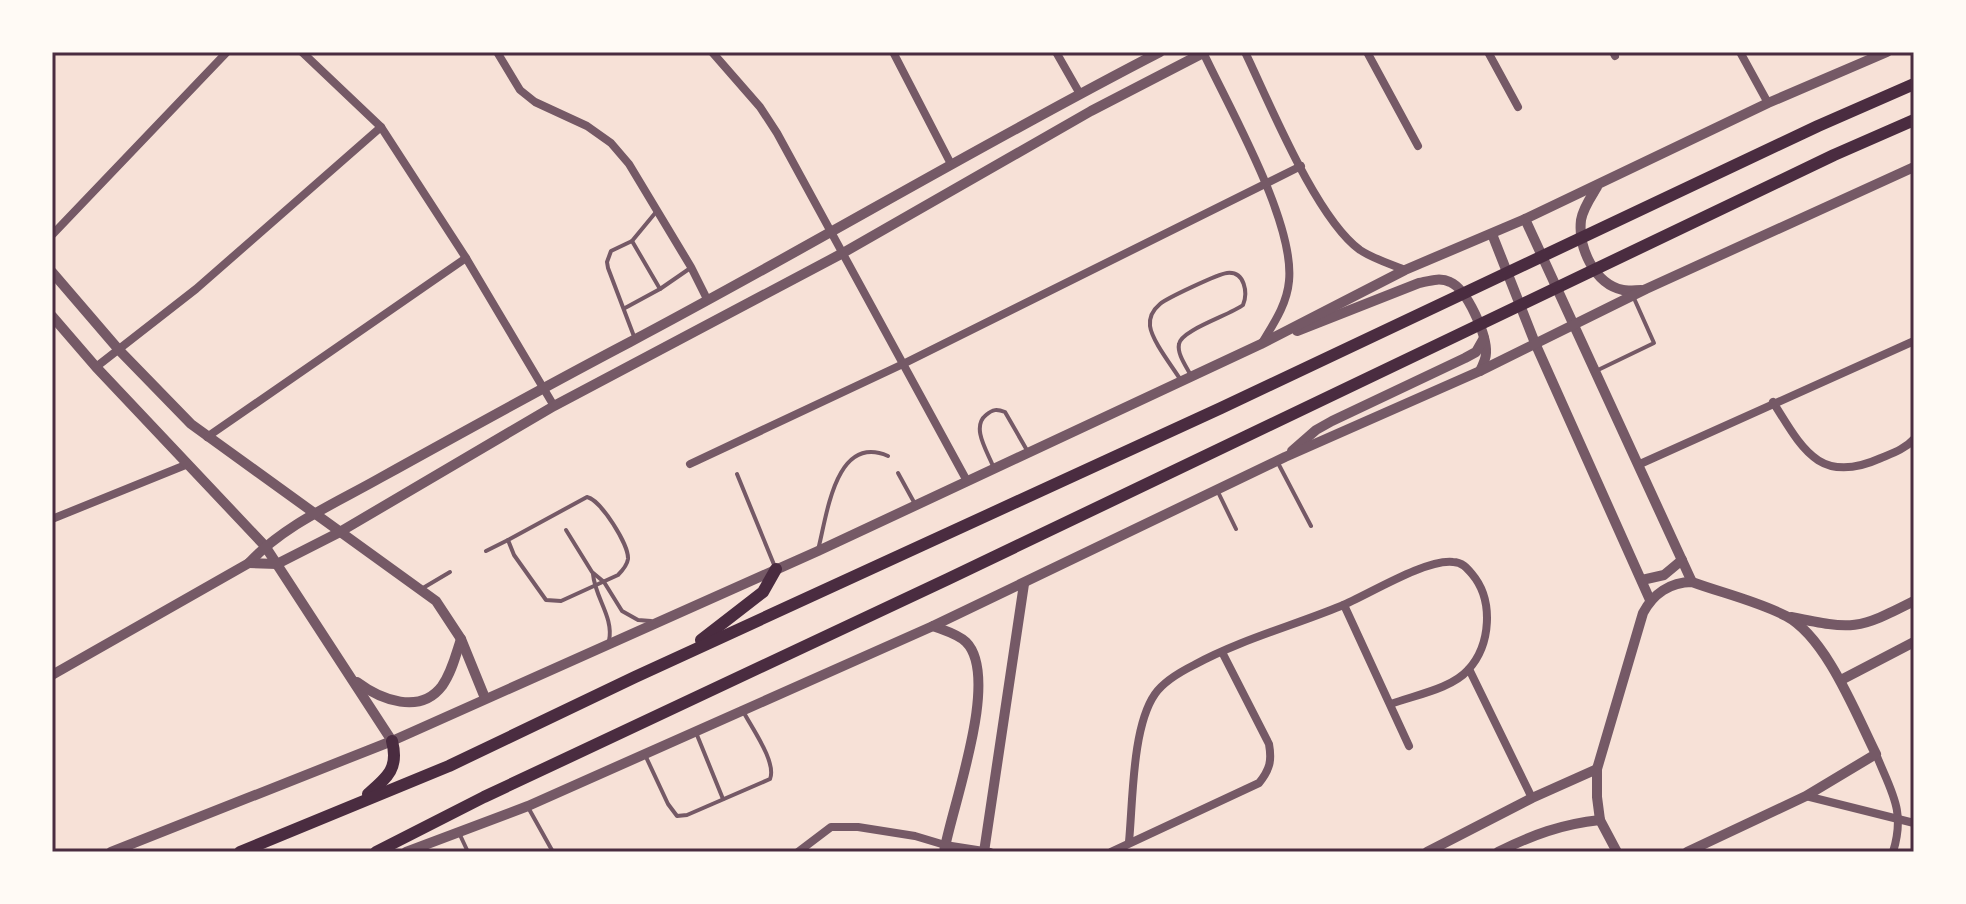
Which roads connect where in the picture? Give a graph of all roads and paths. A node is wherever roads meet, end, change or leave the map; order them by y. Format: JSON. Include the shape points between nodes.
{"nodes":[{"id":1,"x":227,"y":52,"type":"edge"},
{"id":2,"x":302,"y":52,"type":"edge"},
{"id":3,"x":497,"y":52,"type":"edge"},
{"id":4,"x":712,"y":52,"type":"edge"},
{"id":5,"x":893,"y":52,"type":"edge"},
{"id":6,"x":1056,"y":52,"type":"edge"},
{"id":7,"x":1160,"y":52,"type":"edge"},
{"id":8,"x":1204,"y":52,"type":"edge"},
{"id":9,"x":1245,"y":52,"type":"edge"},
{"id":10,"x":1367,"y":52,"type":"edge"},
{"id":11,"x":1488,"y":52,"type":"edge"},
{"id":12,"x":1740,"y":52,"type":"edge"},
{"id":13,"x":1887,"y":52,"type":"edge"},
{"id":14,"x":1914,"y":84,"type":"edge"},
{"id":15,"x":1080,"y":94,"type":"junction"},
{"id":16,"x":1768,"y":103,"type":"junction"},
{"id":17,"x":1518,"y":107,"type":"dead end"},
{"id":18,"x":1914,"y":120,"type":"edge"},
{"id":19,"x":381,"y":127,"type":"junction"},
{"id":20,"x":1418,"y":146,"type":"dead end"},
{"id":21,"x":951,"y":164,"type":"junction"},
{"id":22,"x":1301,"y":166,"type":"junction"},
{"id":23,"x":1914,"y":167,"type":"edge"},
{"id":24,"x":1265,"y":183,"type":"junction"},
{"id":25,"x":1599,"y":185,"type":"junction"},
{"id":26,"x":657,"y":211,"type":"junction"},
{"id":27,"x":1525,"y":219,"type":"junction"},
{"id":28,"x":831,"y":233,"type":"junction"},
{"id":29,"x":1492,"y":234,"type":"junction"},
{"id":30,"x":52,"y":235,"type":"edge"},
{"id":31,"x":632,"y":241,"type":"junction"},
{"id":32,"x":841,"y":254,"type":"junction"},
{"id":33,"x":466,"y":258,"type":"junction"},
{"id":34,"x":691,"y":267,"type":"junction"},
{"id":35,"x":1405,"y":270,"type":"junction"},
{"id":36,"x":52,"y":272,"type":"edge"},
{"id":37,"x":660,"y":289,"type":"junction"},
{"id":38,"x":1646,"y":289,"type":"junction"},
{"id":39,"x":1633,"y":296,"type":"junction"},
{"id":40,"x":707,"y":299,"type":"junction"},
{"id":41,"x":624,"y":308,"type":"junction"},
{"id":42,"x":52,"y":316,"type":"edge"},
{"id":43,"x":1574,"y":326,"type":"junction"},
{"id":44,"x":1484,"y":338,"type":"junction"},
{"id":45,"x":635,"y":339,"type":"junction"},
{"id":46,"x":1914,"y":341,"type":"edge"},
{"id":47,"x":1535,"y":343,"type":"junction"},
{"id":48,"x":1261,"y":344,"type":"junction"},
{"id":49,"x":119,"y":350,"type":"junction"},
{"id":50,"x":903,"y":364,"type":"junction"},
{"id":51,"x":96,"y":367,"type":"junction"},
{"id":52,"x":1480,"y":371,"type":"junction"},
{"id":53,"x":1596,"y":371,"type":"junction"},
{"id":54,"x":1186,"y":379,"type":"junction"},
{"id":55,"x":542,"y":388,"type":"junction"},
{"id":56,"x":1773,"y":402,"type":"junction"},
{"id":57,"x":554,"y":406,"type":"junction"},
{"id":58,"x":207,"y":437,"type":"junction"},
{"id":59,"x":1914,"y":439,"type":"edge"},
{"id":60,"x":1028,"y":452,"type":"junction"},
{"id":61,"x":888,"y":456,"type":"dead end"},
{"id":62,"x":1281,"y":459,"type":"junction"},
{"id":63,"x":188,"y":464,"type":"junction"},
{"id":64,"x":690,"y":464,"type":"dead end"},
{"id":65,"x":1640,"y":464,"type":"junction"},
{"id":66,"x":994,"y":468,"type":"junction"},
{"id":67,"x":898,"y":473,"type":"dead end"},
{"id":68,"x":737,"y":474,"type":"dead end"},
{"id":69,"x":967,"y":481,"type":"junction"},
{"id":70,"x":1217,"y":490,"type":"junction"},
{"id":71,"x":916,"y":506,"type":"junction"},
{"id":72,"x":315,"y":515,"type":"junction"},
{"id":73,"x":52,"y":519,"type":"edge"},
{"id":74,"x":1311,"y":526,"type":"dead end"},
{"id":75,"x":1236,"y":529,"type":"dead end"},
{"id":76,"x":566,"y":530,"type":"dead end"},
{"id":77,"x":338,"y":533,"type":"junction"},
{"id":78,"x":508,"y":540,"type":"junction"},
{"id":79,"x":265,"y":546,"type":"junction"},
{"id":80,"x":486,"y":551,"type":"dead end"},
{"id":81,"x":818,"y":551,"type":"junction"},
{"id":82,"x":1682,"y":560,"type":"junction"},
{"id":83,"x":249,"y":563,"type":"junction"},
{"id":84,"x":277,"y":564,"type":"junction"},
{"id":85,"x":776,"y":569,"type":"junction"},
{"id":86,"x":450,"y":572,"type":"dead end"},
{"id":87,"x":592,"y":572,"type":"junction"},
{"id":88,"x":1642,"y":580,"type":"junction"},
{"id":89,"x":604,"y":582,"type":"junction"},
{"id":90,"x":1692,"y":582,"type":"junction"},
{"id":91,"x":1024,"y":584,"type":"junction"},
{"id":92,"x":594,"y":586,"type":"junction"},
{"id":93,"x":421,"y":589,"type":"junction"},
{"id":94,"x":1650,"y":600,"type":"junction"},
{"id":95,"x":1914,"y":601,"type":"edge"},
{"id":96,"x":1344,"y":605,"type":"junction"},
{"id":97,"x":1787,"y":616,"type":"junction"},
{"id":98,"x":658,"y":621,"type":"junction"},
{"id":99,"x":933,"y":626,"type":"junction"},
{"id":100,"x":461,"y":639,"type":"junction"},
{"id":101,"x":1914,"y":642,"type":"edge"},
{"id":102,"x":606,"y":644,"type":"junction"},
{"id":103,"x":1222,"y":652,"type":"junction"},
{"id":104,"x":671,"y":660,"type":"junction"},
{"id":105,"x":1469,"y":669,"type":"junction"},
{"id":106,"x":52,"y":675,"type":"edge"},
{"id":107,"x":349,"y":676,"type":"junction"},
{"id":108,"x":1841,"y":680,"type":"junction"},
{"id":109,"x":485,"y":698,"type":"junction"},
{"id":110,"x":1391,"y":704,"type":"junction"},
{"id":111,"x":742,"y":711,"type":"junction"},
{"id":112,"x":695,"y":732,"type":"junction"},
{"id":113,"x":392,"y":741,"type":"junction"},
{"id":114,"x":1409,"y":746,"type":"dead end"},
{"id":115,"x":645,"y":754,"type":"junction"},
{"id":116,"x":1876,"y":754,"type":"junction"},
{"id":117,"x":1597,"y":769,"type":"junction"},
{"id":118,"x":1806,"y":796,"type":"junction"},
{"id":119,"x":1532,"y":798,"type":"junction"},
{"id":120,"x":723,"y":799,"type":"junction"},
{"id":121,"x":359,"y":802,"type":"junction"},
{"id":122,"x":528,"y":806,"type":"junction"},
{"id":123,"x":1900,"y":818,"type":"junction"},
{"id":124,"x":1600,"y":820,"type":"junction"},
{"id":125,"x":1914,"y":823,"type":"edge"},
{"id":126,"x":459,"y":832,"type":"junction"},
{"id":127,"x":1129,"y":842,"type":"junction"},
{"id":128,"x":944,"y":849,"type":"edge"},
{"id":129,"x":422,"y":850,"type":"edge"},
{"id":130,"x":111,"y":852,"type":"edge"},
{"id":131,"x":240,"y":852,"type":"edge"},
{"id":132,"x":376,"y":852,"type":"edge"},
{"id":133,"x":406,"y":852,"type":"edge"},
{"id":134,"x":468,"y":852,"type":"edge"},
{"id":135,"x":553,"y":852,"type":"edge"},
{"id":136,"x":798,"y":852,"type":"edge"},
{"id":137,"x":984,"y":852,"type":"edge"},
{"id":138,"x":990,"y":852,"type":"edge"},
{"id":139,"x":1111,"y":852,"type":"edge"},
{"id":140,"x":1427,"y":852,"type":"edge"},
{"id":141,"x":1498,"y":852,"type":"edge"},
{"id":142,"x":1617,"y":852,"type":"edge"},
{"id":143,"x":1687,"y":852,"type":"edge"},
{"id":144,"x":1893,"y":852,"type":"edge"}],
"edges":[{"from":1,"to":30,"type":"street"},
{"from":2,"to":19,"type":"street"},
{"from":3,"to":26,"type":"street","via":[[520,90],[535,102],[611,143]]},
{"from":4,"to":28,"type":"street","via":[[760,107]]},
{"from":5,"to":21,"type":"street"},
{"from":6,"to":15,"type":"street"},
{"from":7,"to":15,"type":"street"},
{"from":8,"to":24,"type":"street"},
{"from":8,"to":32,"type":"street"},
{"from":9,"to":22,"type":"street"},
{"from":10,"to":20,"type":"street"},
{"from":11,"to":17,"type":"street"},
{"from":12,"to":16,"type":"street"},
{"from":13,"to":16,"type":"street"},
{"from":14,"to":104,"type":"highway"},
{"from":15,"to":21,"type":"street"},
{"from":16,"to":25,"type":"street"},
{"from":18,"to":132,"type":"highway"},
{"from":19,"to":33,"type":"street"},
{"from":19,"to":49,"type":"street"},
{"from":21,"to":28,"type":"street"},
{"from":22,"to":24,"type":"street"},
{"from":22,"to":35,"type":"street","via":[[1341,232],[1359,249]]},
{"from":23,"to":38,"type":"street"},
{"from":24,"to":48,"type":"street","via":[[1290,263],[1285,302]]},
{"from":24,"to":50,"type":"street"},
{"from":25,"to":27,"type":"street"},
{"from":25,"to":38,"type":"street","via":[[1581,220],[1588,259],[1611,285]]},
{"from":26,"to":31,"type":"lane"},
{"from":26,"to":34,"type":"street"},
{"from":27,"to":29,"type":"street"},
{"from":27,"to":43,"type":"street"},
{"from":28,"to":32,"type":"street"},
{"from":28,"to":40,"type":"street"},
{"from":29,"to":35,"type":"street"},
{"from":29,"to":47,"type":"street"},
{"from":31,"to":37,"type":"lane"},
{"from":31,"to":41,"type":"lane","via":[[611,251],[607,262]]},
{"from":32,"to":50,"type":"street"},
{"from":32,"to":57,"type":"street"},
{"from":33,"to":55,"type":"street"},
{"from":33,"to":58,"type":"street"},
{"from":34,"to":37,"type":"lane"},
{"from":34,"to":40,"type":"street"},
{"from":35,"to":48,"type":"street"},
{"from":36,"to":49,"type":"street"},
{"from":37,"to":41,"type":"lane"},
{"from":38,"to":39,"type":"street"},
{"from":39,"to":43,"type":"street"},
{"from":39,"to":53,"type":"lane","via":[[1654,343]]},
{"from":40,"to":45,"type":"street"},
{"from":41,"to":45,"type":"lane"},
{"from":42,"to":51,"type":"street"},
{"from":43,"to":47,"type":"street"},
{"from":43,"to":53,"type":"street"},
{"from":44,"to":48,"type":"street","via":[[1461,289],[1435,279]]},
{"from":44,"to":52,"type":"street"},
{"from":44,"to":62,"type":"street","via":[[1476,352],[1332,421]]},
{"from":45,"to":55,"type":"street"},
{"from":46,"to":56,"type":"street"},
{"from":47,"to":52,"type":"street"},
{"from":47,"to":88,"type":"street"},
{"from":48,"to":54,"type":"street"},
{"from":49,"to":51,"type":"street"},
{"from":49,"to":58,"type":"street"},
{"from":50,"to":64,"type":"street"},
{"from":50,"to":69,"type":"street"},
{"from":51,"to":63,"type":"street"},
{"from":52,"to":62,"type":"street"},
{"from":53,"to":65,"type":"street"},
{"from":54,"to":54,"type":"lane","via":[[1179,343],[1185,334],[1243,305],[1245,288],[1233,273],[1163,301],[1151,316],[1155,337]]},
{"from":54,"to":60,"type":"street"},
{"from":55,"to":57,"type":"street"},
{"from":55,"to":72,"type":"street"},
{"from":56,"to":59,"type":"street","via":[[1802,449],[1831,466],[1870,463]]},
{"from":56,"to":65,"type":"street"},
{"from":57,"to":77,"type":"street"},
{"from":58,"to":72,"type":"street"},
{"from":60,"to":66,"type":"street"},
{"from":60,"to":66,"type":"lane","via":[[1005,412],[989,411],[979,429]]},
{"from":61,"to":81,"type":"lane","via":[[877,451],[858,455],[841,472]]},
{"from":62,"to":70,"type":"street"},
{"from":62,"to":74,"type":"lane"},
{"from":63,"to":73,"type":"street"},
{"from":63,"to":79,"type":"street"},
{"from":65,"to":82,"type":"street"},
{"from":66,"to":69,"type":"street"},
{"from":67,"to":71,"type":"lane"},
{"from":68,"to":85,"type":"lane"},
{"from":69,"to":71,"type":"street"},
{"from":70,"to":75,"type":"lane"},
{"from":70,"to":91,"type":"street"},
{"from":71,"to":81,"type":"street"},
{"from":72,"to":77,"type":"street"},
{"from":72,"to":79,"type":"street"},
{"from":76,"to":87,"type":"lane"},
{"from":77,"to":84,"type":"street"},
{"from":77,"to":93,"type":"street"},
{"from":78,"to":80,"type":"lane"},
{"from":78,"to":89,"type":"lane","via":[[580,499],[594,498],[626,547],[628,560],[618,575]]},
{"from":78,"to":92,"type":"lane","via":[[546,600],[561,601]]},
{"from":79,"to":83,"type":"street"},
{"from":79,"to":84,"type":"street"},
{"from":81,"to":85,"type":"street"},
{"from":82,"to":88,"type":"street","via":[[1664,575]]},
{"from":82,"to":90,"type":"street"},
{"from":83,"to":84,"type":"street"},
{"from":83,"to":106,"type":"street"},
{"from":84,"to":107,"type":"street"},
{"from":85,"to":98,"type":"street"},
{"from":85,"to":104,"type":"highway","via":[[763,592]]},
{"from":86,"to":93,"type":"lane"},
{"from":87,"to":89,"type":"lane"},
{"from":87,"to":92,"type":"lane"},
{"from":88,"to":94,"type":"street"},
{"from":89,"to":92,"type":"lane"},
{"from":89,"to":98,"type":"lane","via":[[629,617]]},
{"from":90,"to":94,"type":"street","via":[[1671,586]]},
{"from":90,"to":97,"type":"street"},
{"from":91,"to":99,"type":"street"},
{"from":91,"to":137,"type":"street"},
{"from":92,"to":102,"type":"lane","via":[[609,618],[611,640]]},
{"from":93,"to":100,"type":"street","via":[[436,601]]},
{"from":94,"to":117,"type":"street"},
{"from":95,"to":97,"type":"street","via":[[1859,626]]},
{"from":96,"to":103,"type":"street"},
{"from":96,"to":105,"type":"street","via":[[1437,563],[1466,566],[1487,602],[1486,630]]},
{"from":96,"to":110,"type":"street"},
{"from":97,"to":108,"type":"street"},
{"from":98,"to":102,"type":"street"},
{"from":99,"to":111,"type":"street"},
{"from":99,"to":128,"type":"street","via":[[967,642],[981,683]]},
{"from":100,"to":107,"type":"street","via":[[444,684],[421,701],[389,700]]},
{"from":100,"to":109,"type":"street"},
{"from":101,"to":108,"type":"street"},
{"from":102,"to":109,"type":"street"},
{"from":103,"to":127,"type":"street","via":[[1173,677],[1148,707],[1141,724]]},
{"from":103,"to":127,"type":"street","via":[[1269,744],[1269,770],[1259,783]]},
{"from":104,"to":121,"type":"highway","via":[[449,766]]},
{"from":105,"to":110,"type":"street","via":[[1454,681]]},
{"from":105,"to":119,"type":"street"},
{"from":107,"to":113,"type":"street"},
{"from":108,"to":116,"type":"street"},
{"from":109,"to":113,"type":"street"},
{"from":110,"to":114,"type":"street"},
{"from":111,"to":112,"type":"street"},
{"from":111,"to":120,"type":"lane","via":[[773,772],[770,779]]},
{"from":112,"to":115,"type":"street"},
{"from":112,"to":120,"type":"lane"},
{"from":113,"to":121,"type":"highway","via":[[391,771]]},
{"from":113,"to":130,"type":"street"},
{"from":115,"to":120,"type":"lane","via":[[677,816]]},
{"from":115,"to":122,"type":"street"},
{"from":116,"to":118,"type":"street"},
{"from":116,"to":123,"type":"street"},
{"from":117,"to":119,"type":"street"},
{"from":117,"to":124,"type":"street"},
{"from":118,"to":123,"type":"street"},
{"from":118,"to":143,"type":"street"},
{"from":119,"to":140,"type":"street"},
{"from":121,"to":131,"type":"highway"},
{"from":122,"to":126,"type":"street"},
{"from":122,"to":135,"type":"lane"},
{"from":123,"to":125,"type":"street"},
{"from":123,"to":144,"type":"street"},
{"from":124,"to":141,"type":"street","via":[[1565,824]]},
{"from":124,"to":142,"type":"street"},
{"from":126,"to":129,"type":"street"},
{"from":126,"to":134,"type":"lane"},
{"from":127,"to":139,"type":"street"},
{"from":128,"to":136,"type":"street","via":[[915,836],[831,827]]},
{"from":128,"to":137,"type":"street"},
{"from":129,"to":133,"type":"street"},
{"from":137,"to":138,"type":"street"}]}
